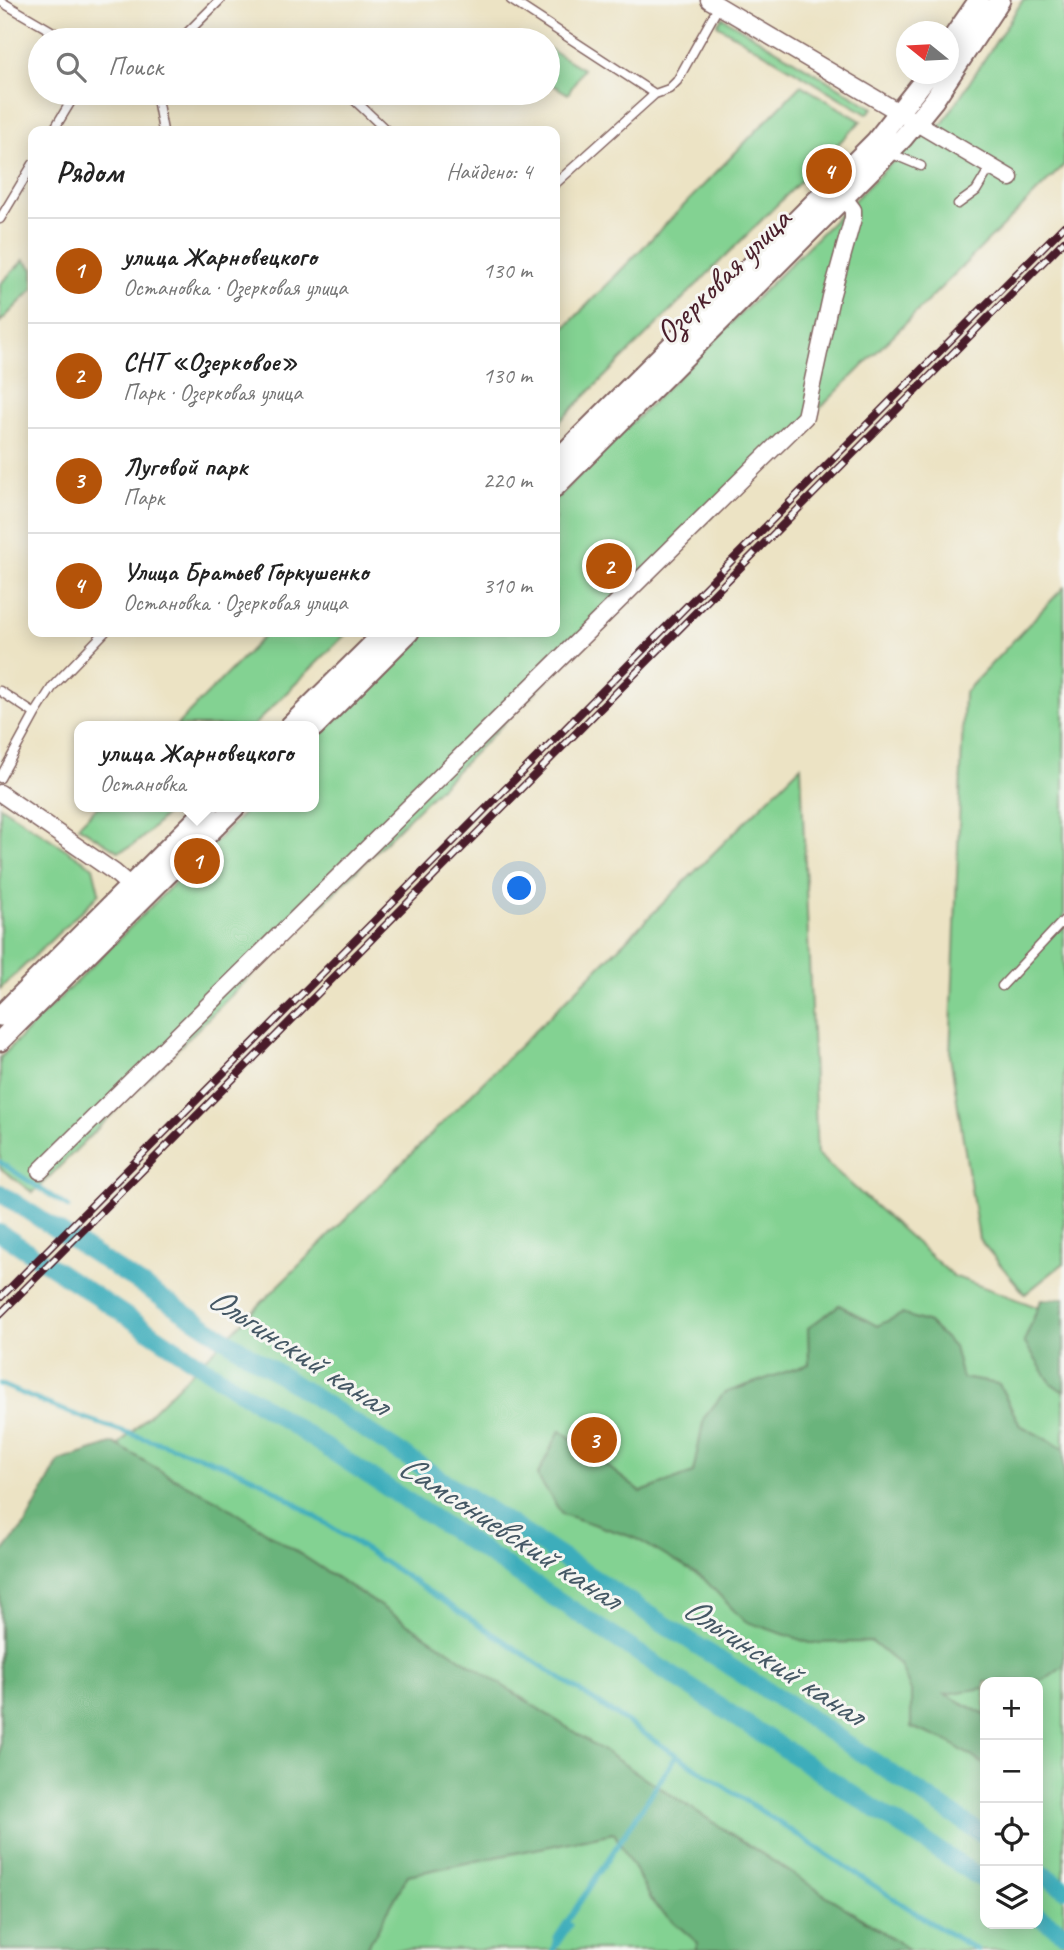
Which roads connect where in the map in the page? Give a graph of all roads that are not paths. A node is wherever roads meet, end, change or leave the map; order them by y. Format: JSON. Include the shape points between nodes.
{"nodes":[{"id":1,"x":220,"y":0,"type":"edge"},
{"id":2,"x":511,"y":0,"type":"edge"},
{"id":3,"x":979,"y":0,"type":"edge"},
{"id":4,"x":1000,"y":0,"type":"edge"},
{"id":5,"x":0,"y":1,"type":"edge"},
{"id":6,"x":717,"y":2,"type":"edge"},
{"id":7,"x":46,"y":28,"type":"edge"},
{"id":8,"x":192,"y":28,"type":"edge"},
{"id":9,"x":554,"y":28,"type":"edge"},
{"id":10,"x":959,"y":29,"type":"edge"},
{"id":11,"x":560,"y":32,"type":"edge"},
{"id":12,"x":924,"y":84,"type":"edge"},
{"id":13,"x":655,"y":94,"type":"junction"},
{"id":14,"x":69,"y":105,"type":"edge"},
{"id":15,"x":158,"y":105,"type":"edge"},
{"id":16,"x":360,"y":105,"type":"edge"},
{"id":17,"x":909,"y":117,"type":"junction"},
{"id":18,"x":56,"y":126,"type":"edge"},
{"id":19,"x":162,"y":126,"type":"edge"},
{"id":20,"x":382,"y":126,"type":"edge"},
{"id":21,"x":891,"y":151,"type":"junction"},
{"id":22,"x":922,"y":166,"type":"dead end"},
{"id":23,"x":991,"y":166,"type":"junction"},
{"id":24,"x":28,"y":172,"type":"edge"},
{"id":25,"x":1010,"y":178,"type":"dead end"},
{"id":26,"x":560,"y":180,"type":"edge"},
{"id":27,"x":844,"y":198,"type":"junction"},
{"id":28,"x":958,"y":204,"type":"dead end"},
{"id":29,"x":0,"y":219,"type":"edge"},
{"id":30,"x":560,"y":456,"type":"edge"},
{"id":31,"x":560,"y":482,"type":"edge"},
{"id":32,"x":100,"y":637,"type":"edge"},
{"id":33,"x":379,"y":637,"type":"edge"},
{"id":34,"x":404,"y":637,"type":"edge"},
{"id":35,"x":0,"y":691,"type":"edge"},
{"id":36,"x":35,"y":714,"type":"junction"},
{"id":37,"x":295,"y":721,"type":"edge"},
{"id":38,"x":319,"y":722,"type":"edge"},
{"id":39,"x":0,"y":778,"type":"edge"},
{"id":40,"x":0,"y":793,"type":"edge"},
{"id":41,"x":205,"y":812,"type":"edge"},
{"id":42,"x":229,"y":812,"type":"edge"},
{"id":43,"x":138,"y":892,"type":"junction"},
{"id":44,"x":1064,"y":920,"type":"edge"},
{"id":45,"x":1002,"y":986,"type":"dead end"},
{"id":46,"x":0,"y":1016,"type":"edge"},
{"id":47,"x":0,"y":1041,"type":"edge"},
{"id":48,"x":40,"y":1171,"type":"dead end"}],
"edges":[{"from":1,"to":8,"type":"lane"},
{"from":2,"to":9,"type":"lane"},
{"from":3,"to":10,"type":"street"},
{"from":4,"to":17,"type":"street","name":"Озерковая улица"},
{"from":5,"to":7,"type":"lane"},
{"from":6,"to":13,"type":"lane","via":[[677,81]]},
{"from":6,"to":17,"type":"street"},
{"from":11,"to":13,"type":"lane"},
{"from":12,"to":17,"type":"street","name":"Озерковая улица"},
{"from":13,"to":26,"type":"lane"},
{"from":14,"to":18,"type":"lane"},
{"from":15,"to":19,"type":"lane"},
{"from":16,"to":20,"type":"lane"},
{"from":17,"to":21,"type":"street","name":"Озерковая улица"},
{"from":17,"to":23,"type":"street"},
{"from":17,"to":30,"type":"street","name":"Озерковая улица","via":[[876,141]]},
{"from":21,"to":22,"type":"lane"},
{"from":21,"to":27,"type":"street","name":"Озерковая улица"},
{"from":23,"to":25,"type":"street"},
{"from":23,"to":28,"type":"lane","via":[[976,191]]},
{"from":24,"to":29,"type":"lane"},
{"from":27,"to":31,"type":"street","name":"Озерковая улица"},
{"from":27,"to":48,"type":"street","via":[[853,218],[805,417]]},
{"from":32,"to":36,"type":"lane","via":[[53,686]]},
{"from":33,"to":37,"type":"street"},
{"from":34,"to":38,"type":"street"},
{"from":35,"to":36,"type":"lane"},
{"from":36,"to":39,"type":"lane"},
{"from":40,"to":43,"type":"street"},
{"from":41,"to":43,"type":"street"},
{"from":42,"to":43,"type":"street"},
{"from":43,"to":46,"type":"street"},
{"from":43,"to":47,"type":"street"},
{"from":44,"to":45,"type":"lane"}]}
